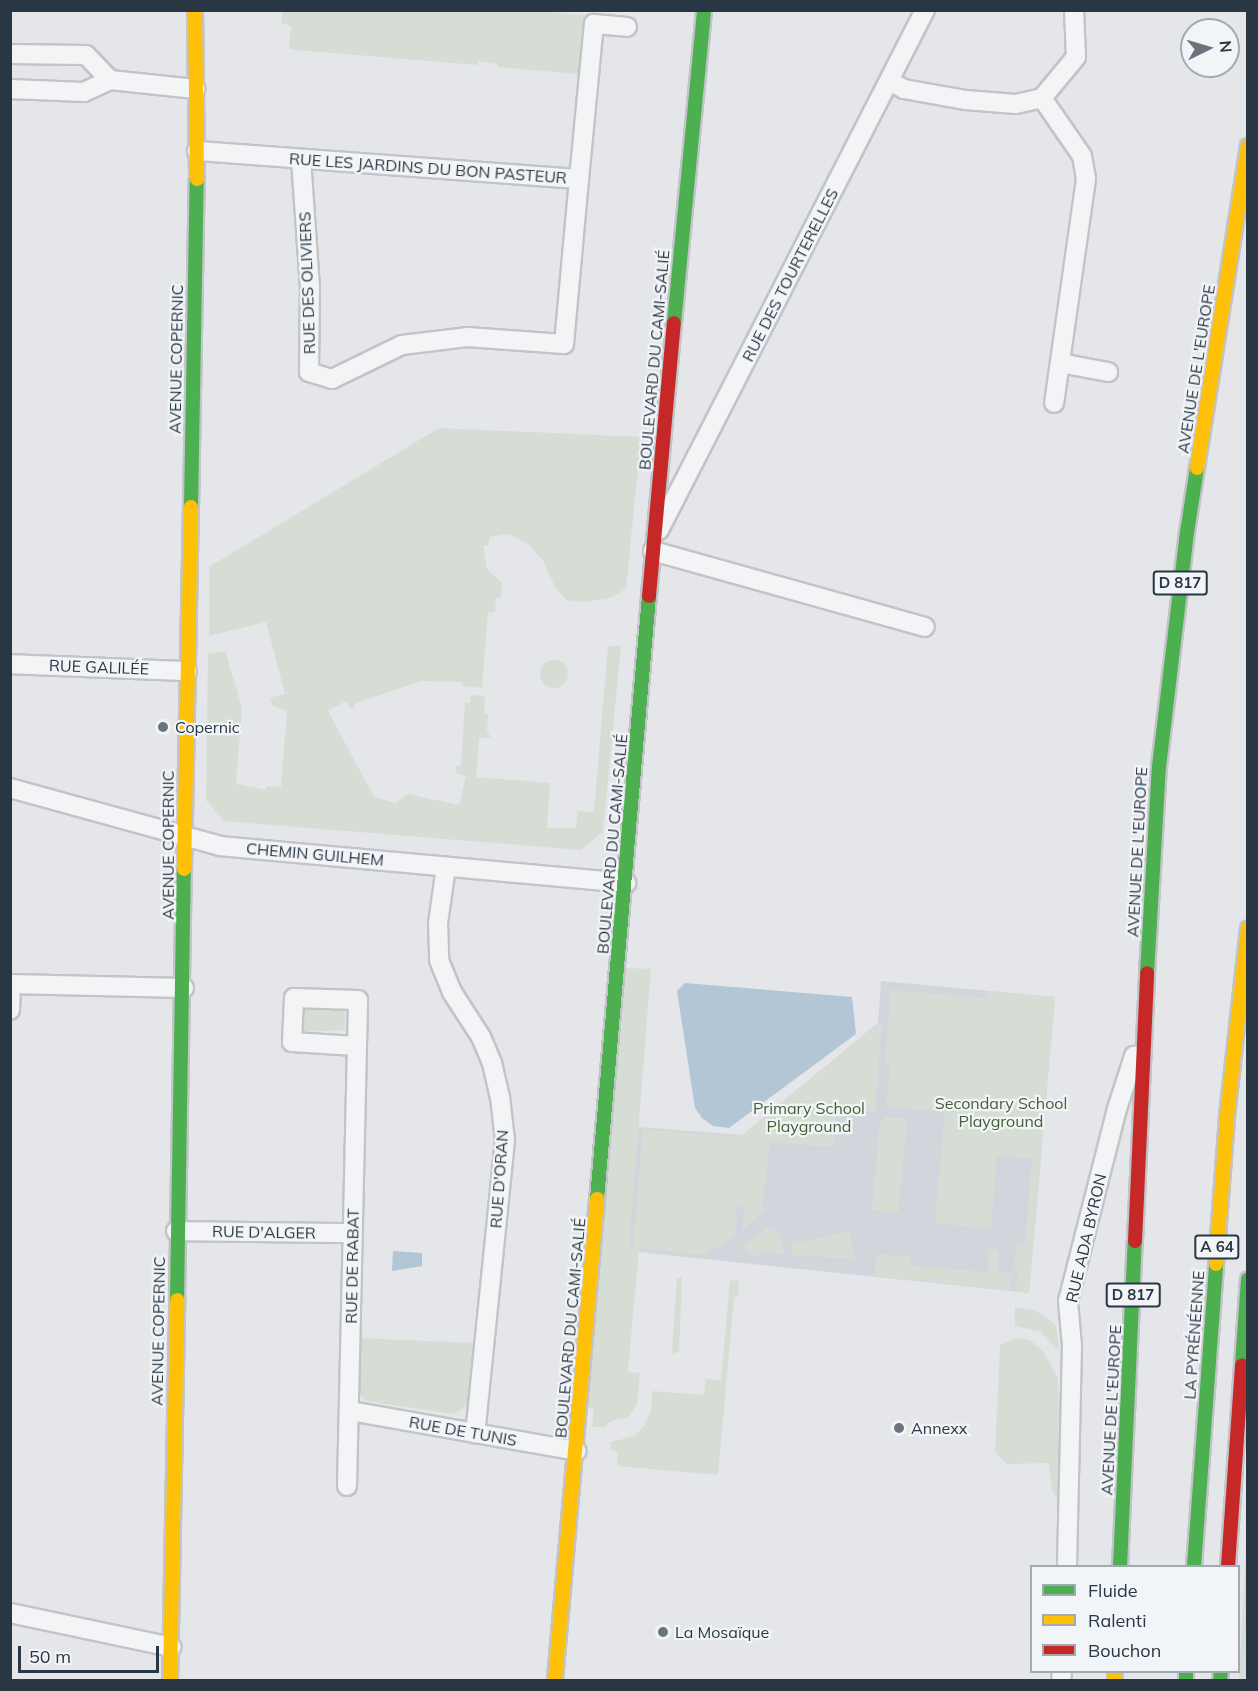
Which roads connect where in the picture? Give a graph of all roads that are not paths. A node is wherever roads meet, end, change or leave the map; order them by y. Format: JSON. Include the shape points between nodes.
{"nodes":[{"id":1,"x":195,"y":10,"type":"edge"},
{"id":2,"x":704,"y":10,"type":"edge"},
{"id":3,"x":925,"y":10,"type":"edge"},
{"id":4,"x":1074,"y":10,"type":"edge"},
{"id":5,"x":627,"y":27,"type":"dead end"},
{"id":6,"x":10,"y":54,"type":"edge"},
{"id":7,"x":110,"y":80,"type":"junction"},
{"id":8,"x":890,"y":81,"type":"junction"},
{"id":9,"x":196,"y":88,"type":"junction"},
{"id":10,"x":10,"y":89,"type":"edge"},
{"id":11,"x":1042,"y":98,"type":"junction"},
{"id":12,"x":1248,"y":146,"type":"edge"},
{"id":13,"x":197,"y":151,"type":"junction"},
{"id":14,"x":301,"y":159,"type":"junction"},
{"id":15,"x":579,"y":179,"type":"junction"},
{"id":16,"x":1060,"y":363,"type":"junction"},
{"id":17,"x":1108,"y":372,"type":"dead end"},
{"id":18,"x":1054,"y":403,"type":"dead end"},
{"id":19,"x":654,"y":545,"type":"junction"},
{"id":20,"x":925,"y":627,"type":"dead end"},
{"id":21,"x":10,"y":664,"type":"edge"},
{"id":22,"x":187,"y":671,"type":"junction"},
{"id":23,"x":10,"y":788,"type":"edge"},
{"id":24,"x":184,"y":836,"type":"junction"},
{"id":25,"x":446,"y":867,"type":"junction"},
{"id":26,"x":626,"y":883,"type":"junction"},
{"id":27,"x":1248,"y":928,"type":"edge"},
{"id":28,"x":11,"y":984,"type":"edge"},
{"id":29,"x":184,"y":988,"type":"junction"},
{"id":30,"x":10,"y":1010,"type":"edge"},
{"id":31,"x":1145,"y":1023,"type":"junction"},
{"id":32,"x":356,"y":1046,"type":"dead end"},
{"id":33,"x":176,"y":1231,"type":"junction"},
{"id":34,"x":352,"y":1233,"type":"junction"},
{"id":35,"x":1248,"y":1279,"type":"edge"},
{"id":36,"x":350,"y":1410,"type":"junction"},
{"id":37,"x":475,"y":1433,"type":"junction"},
{"id":38,"x":576,"y":1451,"type":"junction"},
{"id":39,"x":347,"y":1486,"type":"dead end"},
{"id":40,"x":1067,"y":1565,"type":"edge"},
{"id":41,"x":1120,"y":1565,"type":"edge"},
{"id":42,"x":1194,"y":1565,"type":"edge"},
{"id":43,"x":1228,"y":1565,"type":"edge"},
{"id":44,"x":10,"y":1613,"type":"edge"},
{"id":45,"x":171,"y":1647,"type":"junction"},
{"id":46,"x":170,"y":1680,"type":"edge"},
{"id":47,"x":555,"y":1680,"type":"edge"}],
"edges":[{"from":1,"to":9,"type":"main road","name":"AVENUE COPERNIC"},
{"from":2,"to":19,"type":"main road","name":"BOULEVARD DU CAMI-SALIÉ"},
{"from":3,"to":8,"type":"street","name":"RUE DES TOURTERELLES"},
{"from":4,"to":11,"type":"street","via":[[1076,57]]},
{"from":5,"to":15,"type":"street","name":"RUE LES JARDINS DU BON PASTEUR","via":[[594,24]]},
{"from":6,"to":7,"type":"street","via":[[86,55]]},
{"from":7,"to":9,"type":"street"},
{"from":7,"to":10,"type":"street","via":[[84,92]]},
{"from":8,"to":11,"type":"street","via":[[904,89],[966,100],[1016,104]]},
{"from":8,"to":19,"type":"street","name":"RUE DES TOURTERELLES"},
{"from":9,"to":13,"type":"main road","name":"AVENUE COPERNIC"},
{"from":11,"to":16,"type":"street","via":[[1082,156],[1086,179]]},
{"from":12,"to":31,"type":"main road","name":"AVENUE DE L'EUROPE","number":"D 817","via":[[1166,690]]},
{"from":13,"to":14,"type":"street","name":"RUE LES JARDINS DU BON PASTEUR"},
{"from":13,"to":22,"type":"main road","name":"AVENUE COPERNIC"},
{"from":14,"to":15,"type":"street","name":"RUE LES JARDINS DU BON PASTEUR"},
{"from":14,"to":15,"type":"street","name":"RUE DES OLIVIERS","via":[[310,287],[309,372],[332,380],[402,345],[467,337],[564,345]]},
{"from":16,"to":17,"type":"street"},
{"from":16,"to":18,"type":"street"},
{"from":19,"to":20,"type":"street"},
{"from":19,"to":26,"type":"main road","name":"BOULEVARD DU CAMI-SALIÉ"},
{"from":21,"to":22,"type":"street","name":"RUE GALILÉE"},
{"from":22,"to":24,"type":"main road","name":"AVENUE COPERNIC"},
{"from":23,"to":24,"type":"street","name":"CHEMIN GUILHEM"},
{"from":24,"to":25,"type":"street","name":"CHEMIN GUILHEM","via":[[220,846]]},
{"from":24,"to":29,"type":"main road","name":"AVENUE COPERNIC"},
{"from":25,"to":26,"type":"street","name":"CHEMIN GUILHEM"},
{"from":25,"to":37,"type":"street","name":"RUE D'ORAN","via":[[438,923],[439,960],[452,992],[481,1037],[492,1063],[505,1140]]},
{"from":26,"to":38,"type":"main road","name":"BOULEVARD DU CAMI-SALIÉ"},
{"from":27,"to":42,"type":"main road","name":"LA PYRÉNÉENNE","number":"A 64","via":[[1227,1116]]},
{"from":28,"to":29,"type":"street"},
{"from":28,"to":30,"type":"street"},
{"from":29,"to":33,"type":"main road","name":"AVENUE COPERNIC"},
{"from":31,"to":40,"type":"street","name":"RUE ADA BYRON","via":[[1117,1109],[1068,1302],[1072,1346]]},
{"from":31,"to":41,"type":"main road","name":"AVENUE DE L'EUROPE","number":"D 817"},
{"from":32,"to":34,"type":"street","name":"RUE DE RABAT"},
{"from":33,"to":34,"type":"street","name":"RUE D'ALGER"},
{"from":33,"to":45,"type":"main road","name":"AVENUE COPERNIC"},
{"from":34,"to":36,"type":"street","name":"RUE DE RABAT"},
{"from":35,"to":43,"type":"main road","number":"A 64"},
{"from":36,"to":37,"type":"street","name":"RUE DE TUNIS"},
{"from":36,"to":39,"type":"street","name":"RUE DE RABAT"},
{"from":37,"to":38,"type":"street","name":"RUE DE TUNIS"},
{"from":38,"to":47,"type":"main road","name":"BOULEVARD DU CAMI-SALIÉ"},
{"from":44,"to":45,"type":"street"},
{"from":45,"to":46,"type":"main road","name":"AVENUE COPERNIC"}]}
